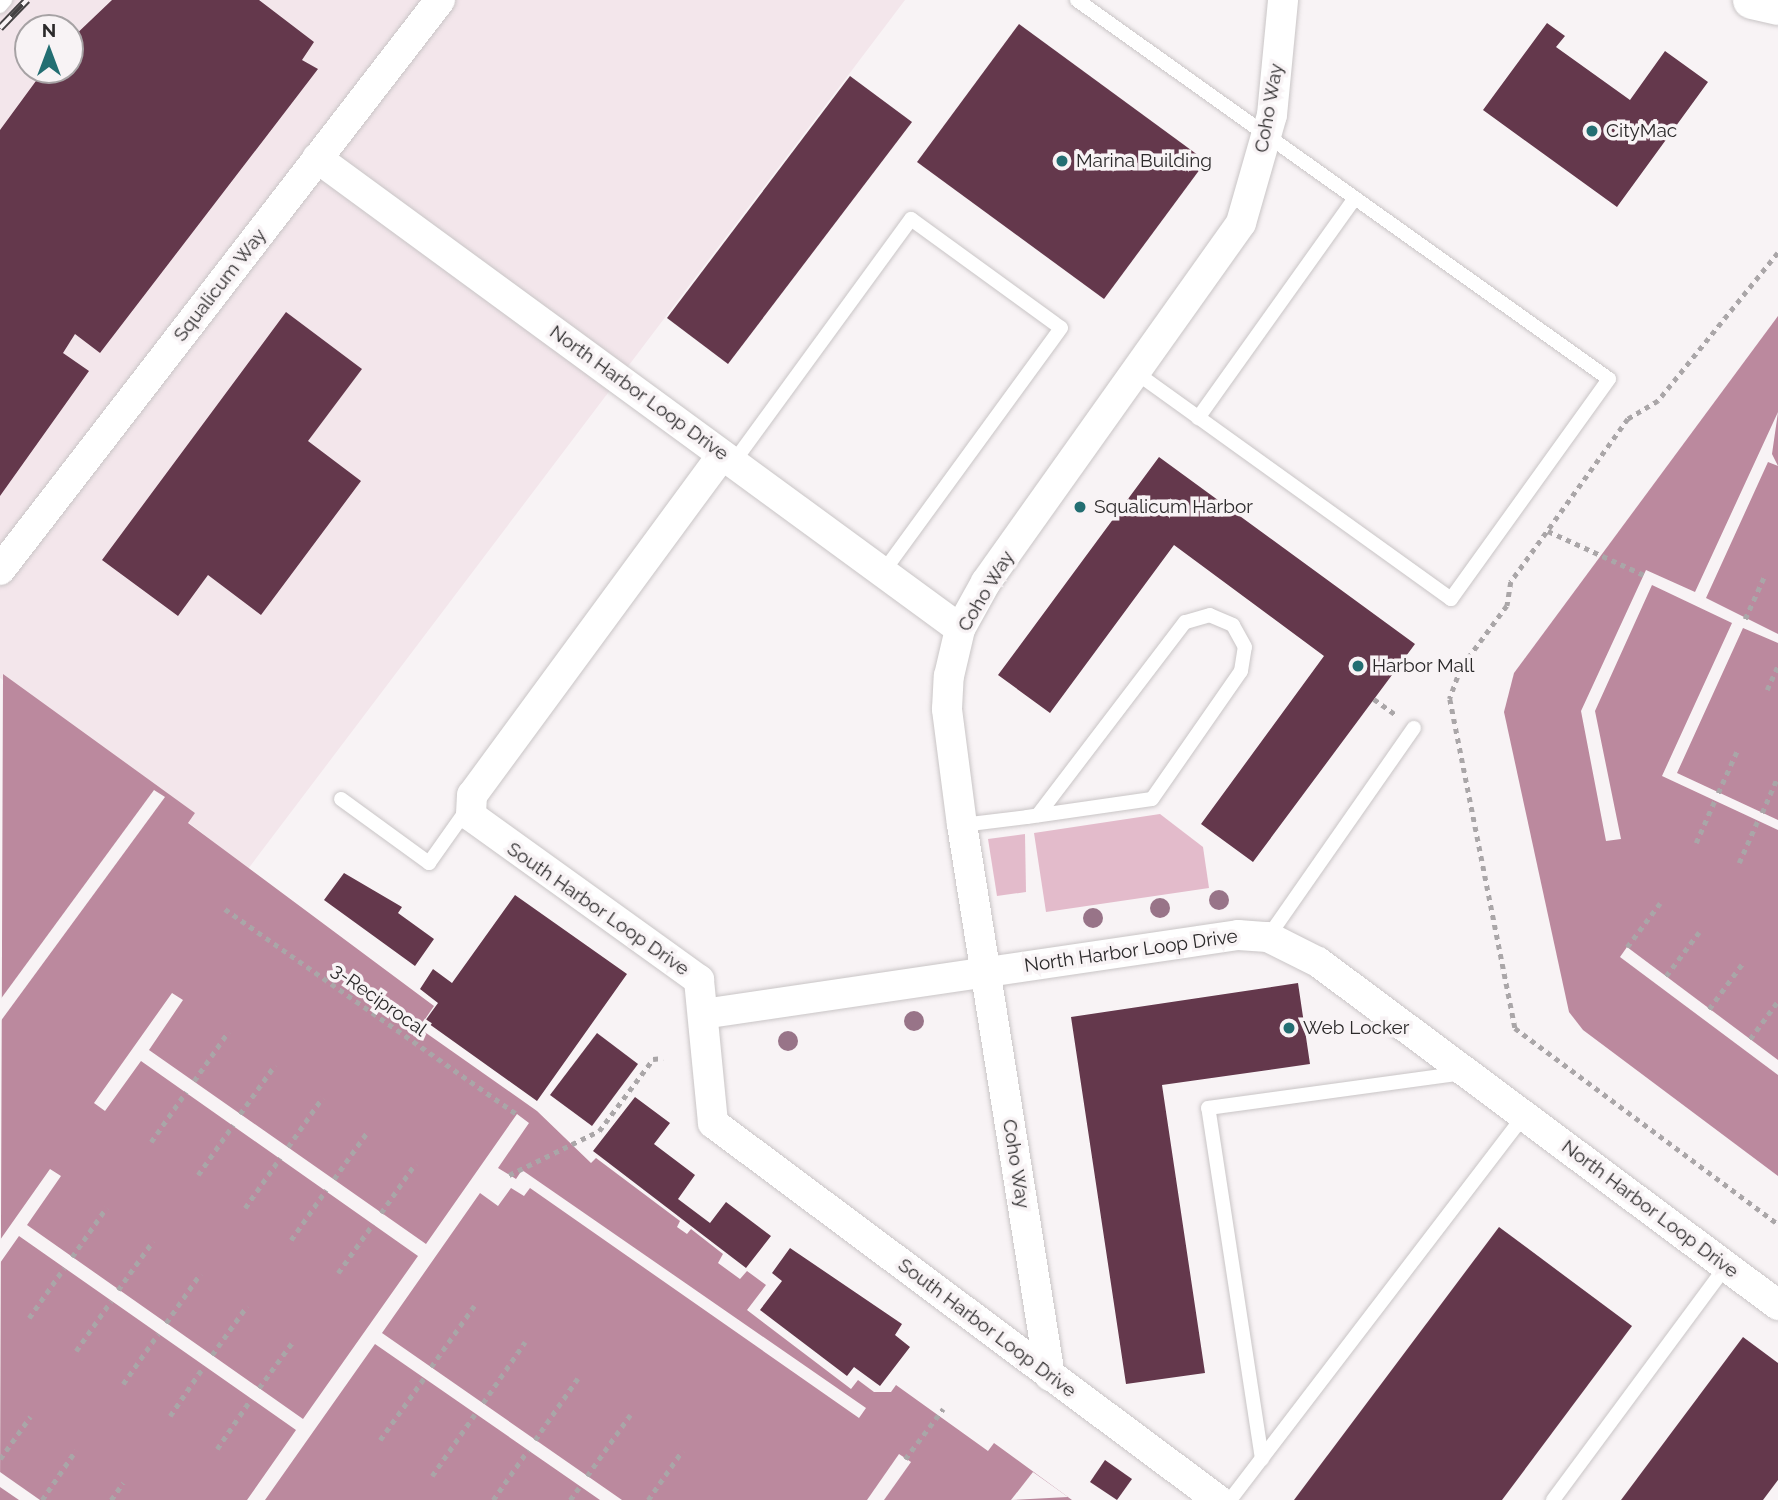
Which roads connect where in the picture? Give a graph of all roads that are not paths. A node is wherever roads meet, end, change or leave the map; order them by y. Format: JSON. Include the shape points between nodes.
{"nodes":[{"id":1,"x":5,"y":0,"type":"edge"},
{"id":2,"x":440,"y":0,"type":"edge"},
{"id":3,"x":1077,"y":0,"type":"edge"},
{"id":4,"x":1283,"y":0,"type":"edge"},
{"id":5,"x":1752,"y":0,"type":"edge"},
{"id":6,"x":1778,"y":5,"type":"edge"},
{"id":7,"x":0,"y":6,"type":"edge"},
{"id":8,"x":1267,"y":136,"type":"junction"},
{"id":9,"x":317,"y":158,"type":"junction"},
{"id":10,"x":1354,"y":198,"type":"junction"},
{"id":11,"x":1137,"y":373,"type":"junction"},
{"id":12,"x":1198,"y":418,"type":"junction"},
{"id":13,"x":728,"y":459,"type":"junction"},
{"id":14,"x":0,"y":570,"type":"edge"},
{"id":15,"x":883,"y":572,"type":"junction"},
{"id":16,"x":960,"y":629,"type":"junction"},
{"id":17,"x":1414,"y":728,"type":"dead end"},
{"id":18,"x":341,"y":799,"type":"dead end"},
{"id":19,"x":468,"y":808,"type":"junction"},
{"id":20,"x":1038,"y":815,"type":"junction"},
{"id":21,"x":962,"y":825,"type":"junction"},
{"id":22,"x":1268,"y":937,"type":"junction"},
{"id":23,"x":985,"y":972,"type":"junction"},
{"id":24,"x":702,"y":1014,"type":"junction"},
{"id":25,"x":1467,"y":1073,"type":"junction"},
{"id":26,"x":1524,"y":1116,"type":"junction"},
{"id":27,"x":1726,"y":1266,"type":"junction"},
{"id":28,"x":1778,"y":1305,"type":"edge"},
{"id":29,"x":1050,"y":1376,"type":"junction"},
{"id":30,"x":1262,"y":1459,"type":"junction"},
{"id":31,"x":1218,"y":1500,"type":"edge"},
{"id":32,"x":1230,"y":1500,"type":"edge"},
{"id":33,"x":1553,"y":1500,"type":"edge"}],
"edges":[{"from":1,"to":7,"type":"lane"},
{"from":2,"to":9,"type":"street","name":"Squalicum Way"},
{"from":3,"to":8,"type":"lane"},
{"from":4,"to":8,"type":"street","name":"Coho Way"},
{"from":5,"to":6,"type":"street"},
{"from":8,"to":10,"type":"lane"},
{"from":8,"to":11,"type":"street","name":"Coho Way","via":[[1227,249]]},
{"from":9,"to":13,"type":"street","name":"North Harbor Loop Drive"},
{"from":9,"to":14,"type":"street","name":"Squalicum Way"},
{"from":10,"to":12,"type":"lane"},
{"from":10,"to":12,"type":"lane","via":[[1609,379],[1602,390],[1451,599]]},
{"from":11,"to":12,"type":"lane"},
{"from":11,"to":16,"type":"street","name":"Coho Way"},
{"from":13,"to":15,"type":"street","name":"North Harbor Loop Drive"},
{"from":13,"to":15,"type":"lane","via":[[911,219],[1061,328]]},
{"from":13,"to":19,"type":"street","via":[[479,784]]},
{"from":15,"to":16,"type":"street","name":"North Harbor Loop Drive"},
{"from":16,"to":21,"type":"street","name":"Coho Way","via":[[947,709]]},
{"from":17,"to":22,"type":"lane"},
{"from":18,"to":19,"type":"lane","via":[[429,863]]},
{"from":19,"to":24,"type":"street","name":"South Harbor Loop Drive","via":[[479,826],[699,980]]},
{"from":20,"to":20,"type":"lane","via":[[1152,799],[1241,671],[1245,647],[1233,625],[1210,615],[1185,622]]},
{"from":20,"to":21,"type":"lane"},
{"from":21,"to":23,"type":"street","name":"Coho Way"},
{"from":22,"to":23,"type":"street","name":"North Harbor Loop Drive","via":[[1238,934]]},
{"from":22,"to":25,"type":"street","name":"North Harbor Loop Drive","via":[[1318,962]]},
{"from":23,"to":24,"type":"street","name":"North Harbor Loop Drive"},
{"from":23,"to":29,"type":"street","name":"Coho Way"},
{"from":24,"to":29,"type":"street","name":"South Harbor Loop Drive","via":[[713,1124]]},
{"from":25,"to":26,"type":"street","name":"North Harbor Loop Drive"},
{"from":25,"to":30,"type":"lane","via":[[1209,1108]]},
{"from":26,"to":27,"type":"street","name":"North Harbor Loop Drive"},
{"from":26,"to":30,"type":"lane"},
{"from":27,"to":28,"type":"street","name":"North Harbor Loop Drive"},
{"from":27,"to":33,"type":"lane"},
{"from":29,"to":31,"type":"street","name":"South Harbor Loop Drive"},
{"from":30,"to":32,"type":"lane"}]}
